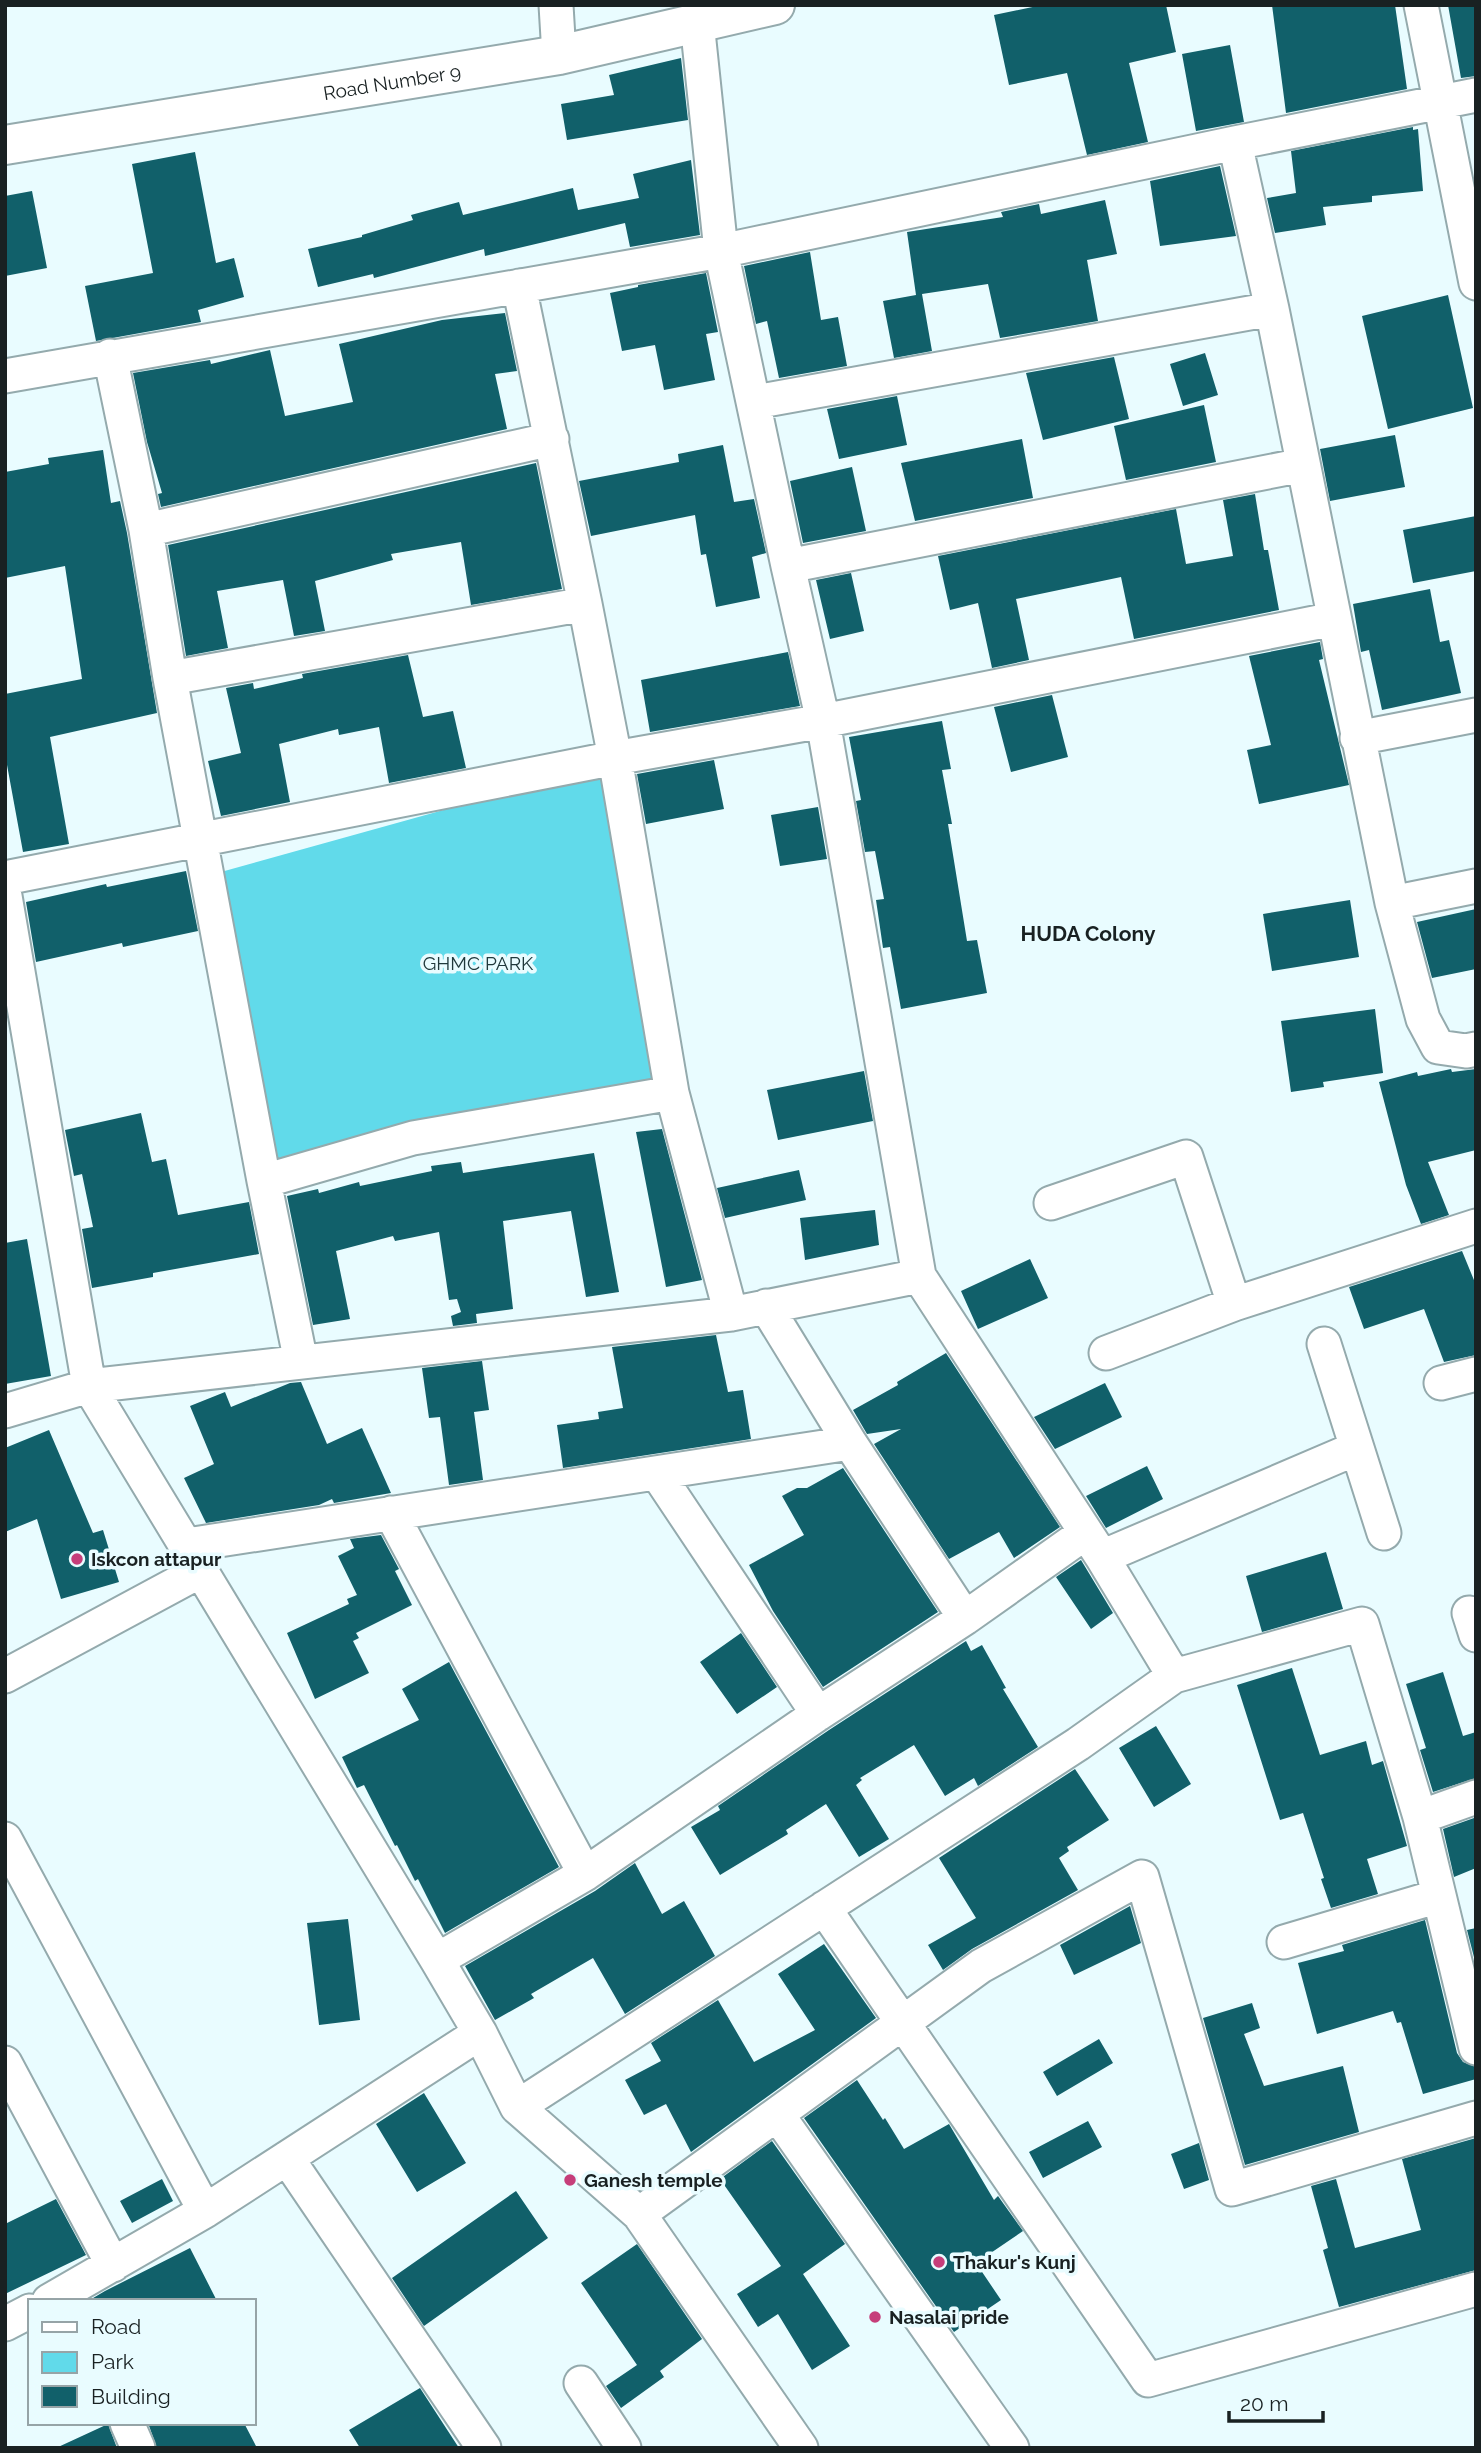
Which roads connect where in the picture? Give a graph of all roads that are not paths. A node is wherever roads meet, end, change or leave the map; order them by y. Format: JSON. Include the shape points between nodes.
{"nodes":[{"id":1,"x":556,"y":5,"type":"edge"},
{"id":2,"x":775,"y":5,"type":"edge"},
{"id":3,"x":1421,"y":5,"type":"edge"},
{"id":4,"x":697,"y":22,"type":"junction"},
{"id":5,"x":559,"y":55,"type":"junction"},
{"id":6,"x":1476,"y":94,"type":"edge"},
{"id":7,"x":1440,"y":101,"type":"junction"},
{"id":8,"x":1235,"y":142,"type":"junction"},
{"id":9,"x":5,"y":145,"type":"edge"},
{"id":10,"x":721,"y":251,"type":"junction"},
{"id":11,"x":1476,"y":284,"type":"edge"},
{"id":12,"x":519,"y":286,"type":"junction"},
{"id":13,"x":1272,"y":309,"type":"junction"},
{"id":14,"x":110,"y":356,"type":"junction"},
{"id":15,"x":5,"y":376,"type":"edge"},
{"id":16,"x":755,"y":402,"type":"junction"},
{"id":17,"x":552,"y":439,"type":"junction"},
{"id":18,"x":1303,"y":465,"type":"junction"},
{"id":19,"x":146,"y":530,"type":"junction"},
{"id":20,"x":788,"y":566,"type":"junction"},
{"id":21,"x":585,"y":604,"type":"junction"},
{"id":22,"x":1334,"y":619,"type":"junction"},
{"id":23,"x":170,"y":678,"type":"junction"},
{"id":24,"x":1476,"y":715,"type":"edge"},
{"id":25,"x":823,"y":721,"type":"junction"},
{"id":26,"x":1357,"y":738,"type":"junction"},
{"id":27,"x":615,"y":758,"type":"junction"},
{"id":28,"x":200,"y":839,"type":"junction"},
{"id":29,"x":5,"y":878,"type":"edge"},
{"id":30,"x":1476,"y":886,"type":"edge"},
{"id":31,"x":5,"y":896,"type":"edge"},
{"id":32,"x":1392,"y":903,"type":"junction"},
{"id":33,"x":1476,"y":1049,"type":"edge"},
{"id":34,"x":673,"y":1093,"type":"junction"},
{"id":35,"x":264,"y":1181,"type":"junction"},
{"id":36,"x":1051,"y":1203,"type":"dead end"},
{"id":37,"x":1476,"y":1226,"type":"edge"},
{"id":38,"x":919,"y":1276,"type":"junction"},
{"id":39,"x":1234,"y":1304,"type":"junction"},
{"id":40,"x":766,"y":1306,"type":"junction"},
{"id":41,"x":731,"y":1314,"type":"junction"},
{"id":42,"x":1324,"y":1344,"type":"dead end"},
{"id":43,"x":1106,"y":1353,"type":"dead end"},
{"id":44,"x":301,"y":1362,"type":"junction"},
{"id":45,"x":1476,"y":1374,"type":"edge"},
{"id":46,"x":1441,"y":1383,"type":"dead end"},
{"id":47,"x":89,"y":1386,"type":"junction"},
{"id":48,"x":5,"y":1411,"type":"edge"},
{"id":49,"x":849,"y":1443,"type":"junction"},
{"id":50,"x":1357,"y":1448,"type":"junction"},
{"id":51,"x":657,"y":1473,"type":"junction"},
{"id":52,"x":391,"y":1513,"type":"junction"},
{"id":53,"x":1384,"y":1533,"type":"dead end"},
{"id":54,"x":1093,"y":1545,"type":"junction"},
{"id":55,"x":194,"y":1558,"type":"junction"},
{"id":56,"x":965,"y":1618,"type":"junction"},
{"id":57,"x":5,"y":1676,"type":"edge"},
{"id":58,"x":1174,"y":1676,"type":"junction"},
{"id":59,"x":818,"y":1714,"type":"junction"},
{"id":60,"x":1476,"y":1797,"type":"edge"},
{"id":61,"x":1420,"y":1817,"type":"junction"},
{"id":62,"x":5,"y":1839,"type":"edge"},
{"id":63,"x":584,"y":1874,"type":"junction"},
{"id":64,"x":1439,"y":1896,"type":"junction"},
{"id":65,"x":824,"y":1908,"type":"junction"},
{"id":66,"x":1284,"y":1941,"type":"dead end"},
{"id":67,"x":437,"y":1959,"type":"junction"},
{"id":68,"x":1470,"y":1994,"type":"edge"},
{"id":69,"x":903,"y":2021,"type":"junction"},
{"id":70,"x":480,"y":2033,"type":"junction"},
{"id":71,"x":1476,"y":2048,"type":"edge"},
{"id":72,"x":5,"y":2063,"type":"edge"},
{"id":73,"x":517,"y":2108,"type":"junction"},
{"id":74,"x":777,"y":2114,"type":"junction"},
{"id":75,"x":1476,"y":2118,"type":"edge"},
{"id":76,"x":287,"y":2158,"type":"junction"},
{"id":77,"x":205,"y":2211,"type":"junction"},
{"id":78,"x":639,"y":2214,"type":"junction"},
{"id":79,"x":113,"y":2265,"type":"junction"},
{"id":80,"x":1476,"y":2289,"type":"edge"},
{"id":81,"x":65,"y":2297,"type":"edge"},
{"id":82,"x":28,"y":2312,"type":"edge"},
{"id":83,"x":5,"y":2324,"type":"edge"},
{"id":84,"x":581,"y":2383,"type":"dead end"},
{"id":85,"x":128,"y":2425,"type":"edge"},
{"id":86,"x":138,"y":2448,"type":"edge"},
{"id":87,"x":484,"y":2448,"type":"edge"},
{"id":88,"x":624,"y":2448,"type":"edge"},
{"id":89,"x":801,"y":2448,"type":"edge"},
{"id":90,"x":1012,"y":2448,"type":"edge"}],
"edges":[{"from":1,"to":5,"type":"street"},
{"from":2,"to":4,"type":"street","name":"Road Number 9"},
{"from":3,"to":7,"type":"street"},
{"from":4,"to":5,"type":"street","name":"Road Number 9"},
{"from":4,"to":10,"type":"street"},
{"from":5,"to":9,"type":"street","name":"Road Number 9"},
{"from":6,"to":7,"type":"street"},
{"from":7,"to":8,"type":"street"},
{"from":7,"to":11,"type":"street"},
{"from":8,"to":10,"type":"street"},
{"from":8,"to":13,"type":"street"},
{"from":10,"to":12,"type":"street"},
{"from":10,"to":16,"type":"street"},
{"from":12,"to":14,"type":"street"},
{"from":12,"to":17,"type":"street"},
{"from":13,"to":16,"type":"street"},
{"from":13,"to":18,"type":"street"},
{"from":14,"to":15,"type":"street"},
{"from":14,"to":19,"type":"street"},
{"from":16,"to":20,"type":"street"},
{"from":17,"to":19,"type":"street"},
{"from":17,"to":21,"type":"street"},
{"from":18,"to":20,"type":"street"},
{"from":18,"to":22,"type":"street"},
{"from":19,"to":23,"type":"street"},
{"from":20,"to":25,"type":"street"},
{"from":21,"to":23,"type":"street"},
{"from":21,"to":27,"type":"street"},
{"from":22,"to":25,"type":"street"},
{"from":22,"to":26,"type":"street"},
{"from":23,"to":28,"type":"street"},
{"from":24,"to":26,"type":"street"},
{"from":25,"to":27,"type":"street"},
{"from":25,"to":38,"type":"street"},
{"from":26,"to":32,"type":"street"},
{"from":27,"to":28,"type":"street"},
{"from":27,"to":34,"type":"street"},
{"from":28,"to":29,"type":"street"},
{"from":28,"to":35,"type":"street"},
{"from":30,"to":32,"type":"street"},
{"from":31,"to":47,"type":"street"},
{"from":32,"to":33,"type":"street","via":[[1423,1018],[1438,1048]]},
{"from":34,"to":35,"type":"street","via":[[413,1138]]},
{"from":34,"to":41,"type":"street"},
{"from":35,"to":44,"type":"street"},
{"from":36,"to":39,"type":"street","via":[[1186,1157]]},
{"from":37,"to":39,"type":"street"},
{"from":38,"to":40,"type":"street"},
{"from":38,"to":54,"type":"street"},
{"from":39,"to":43,"type":"street"},
{"from":40,"to":41,"type":"street"},
{"from":40,"to":49,"type":"street"},
{"from":41,"to":44,"type":"street"},
{"from":42,"to":50,"type":"street"},
{"from":44,"to":47,"type":"street"},
{"from":45,"to":46,"type":"street"},
{"from":47,"to":48,"type":"street"},
{"from":47,"to":55,"type":"street"},
{"from":49,"to":51,"type":"street"},
{"from":49,"to":56,"type":"street"},
{"from":50,"to":53,"type":"street"},
{"from":50,"to":54,"type":"street"},
{"from":51,"to":52,"type":"street"},
{"from":51,"to":59,"type":"street"},
{"from":52,"to":55,"type":"street"},
{"from":52,"to":63,"type":"street"},
{"from":54,"to":56,"type":"street"},
{"from":54,"to":58,"type":"street"},
{"from":55,"to":57,"type":"street"},
{"from":55,"to":67,"type":"street"},
{"from":56,"to":59,"type":"street"},
{"from":58,"to":61,"type":"street","via":[[1362,1624]]},
{"from":58,"to":65,"type":"street","via":[[1078,1744]]},
{"from":59,"to":63,"type":"street"},
{"from":60,"to":61,"type":"street"},
{"from":61,"to":64,"type":"street"},
{"from":62,"to":77,"type":"street"},
{"from":63,"to":67,"type":"street"},
{"from":64,"to":66,"type":"street"},
{"from":64,"to":68,"type":"street"},
{"from":65,"to":69,"type":"street"},
{"from":65,"to":73,"type":"street"},
{"from":67,"to":70,"type":"street"},
{"from":68,"to":71,"type":"street"},
{"from":69,"to":74,"type":"street"},
{"from":69,"to":75,"type":"street","via":[[981,1966],[1142,1877],[1232,2189]]},
{"from":69,"to":80,"type":"street","via":[[1148,2380]]},
{"from":70,"to":73,"type":"street"},
{"from":70,"to":76,"type":"street"},
{"from":72,"to":79,"type":"street"},
{"from":73,"to":78,"type":"street"},
{"from":74,"to":78,"type":"street"},
{"from":74,"to":90,"type":"street"},
{"from":76,"to":77,"type":"street"},
{"from":76,"to":87,"type":"street"},
{"from":77,"to":79,"type":"street"},
{"from":78,"to":89,"type":"street"},
{"from":79,"to":81,"type":"street"},
{"from":82,"to":83,"type":"street"},
{"from":84,"to":88,"type":"street"},
{"from":85,"to":86,"type":"street"}]}
